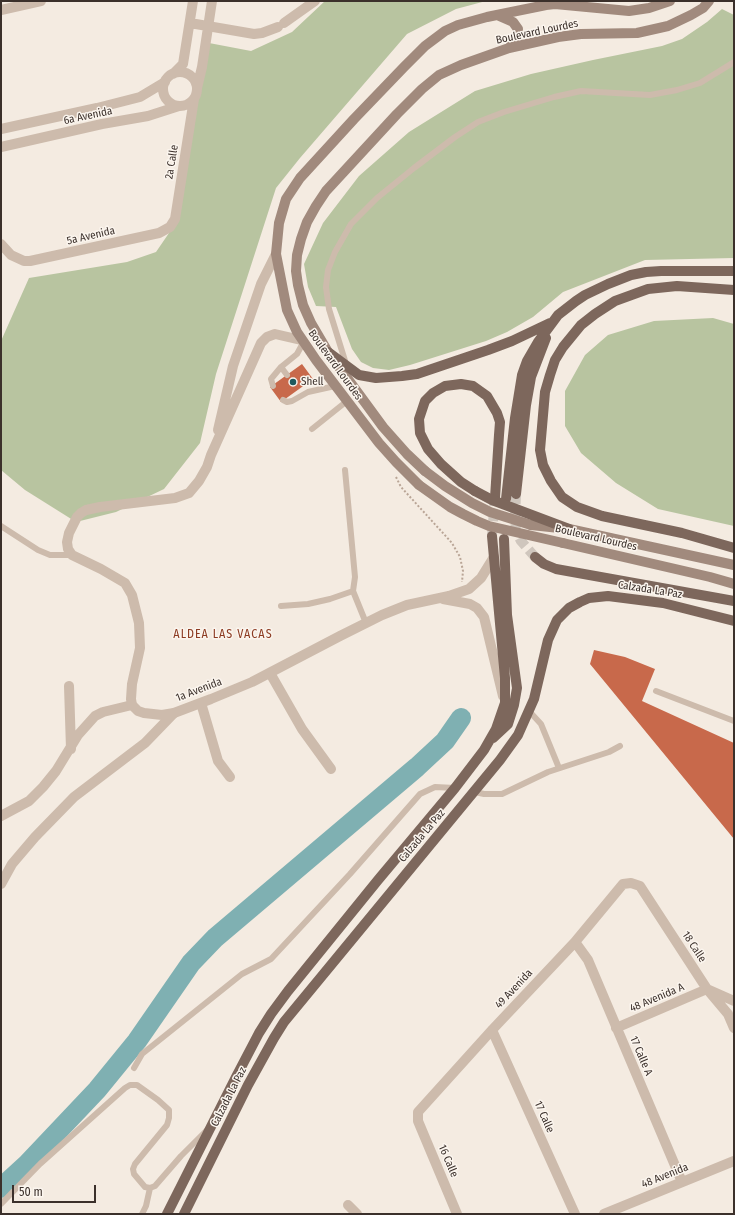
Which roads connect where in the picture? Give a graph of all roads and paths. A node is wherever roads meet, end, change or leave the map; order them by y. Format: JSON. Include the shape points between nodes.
{"nodes":[{"id":1,"x":41,"y":1,"type":"edge"},
{"id":2,"x":193,"y":1,"type":"edge"},
{"id":3,"x":212,"y":1,"type":"edge"},
{"id":4,"x":315,"y":1,"type":"edge"},
{"id":5,"x":670,"y":1,"type":"edge"},
{"id":6,"x":709,"y":1,"type":"edge"},
{"id":7,"x":1,"y":10,"type":"edge"},
{"id":8,"x":498,"y":15,"type":"junction"},
{"id":9,"x":190,"y":23,"type":"junction"},
{"id":10,"x":208,"y":25,"type":"junction"},
{"id":11,"x":510,"y":48,"type":"junction"},
{"id":12,"x":734,"y":62,"type":"edge"},
{"id":13,"x":173,"y":74,"type":"junction"},
{"id":14,"x":165,"y":82,"type":"junction"},
{"id":15,"x":197,"y":88,"type":"junction"},
{"id":16,"x":194,"y":99,"type":"junction"},
{"id":17,"x":178,"y":106,"type":"junction"},
{"id":18,"x":1,"y":129,"type":"edge"},
{"id":19,"x":1,"y":147,"type":"edge"},
{"id":20,"x":170,"y":227,"type":"joint"},
{"id":21,"x":1,"y":244,"type":"edge"},
{"id":22,"x":276,"y":254,"type":"junction"},
{"id":23,"x":734,"y":271,"type":"edge"},
{"id":24,"x":734,"y":290,"type":"edge"},
{"id":25,"x":551,"y":323,"type":"junction"},
{"id":26,"x":302,"y":341,"type":"junction"},
{"id":27,"x":328,"y":352,"type":"junction"},
{"id":28,"x":282,"y":367,"type":"junction"},
{"id":29,"x":347,"y":367,"type":"junction"},
{"id":30,"x":287,"y":375,"type":"dead end"},
{"id":31,"x":272,"y":386,"type":"dead end"},
{"id":32,"x":335,"y":386,"type":"junction"},
{"id":33,"x":283,"y":400,"type":"dead end"},
{"id":34,"x":346,"y":401,"type":"junction"},
{"id":35,"x":312,"y":430,"type":"dead end"},
{"id":36,"x":211,"y":455,"type":"junction"},
{"id":37,"x":396,"y":462,"type":"junction"},
{"id":38,"x":345,"y":470,"type":"dead end"},
{"id":39,"x":516,"y":494,"type":"tunnel mouth"},
{"id":40,"x":495,"y":498,"type":"tunnel mouth"},
{"id":41,"x":506,"y":499,"type":"tunnel mouth"},
{"id":42,"x":1,"y":526,"type":"edge"},
{"id":43,"x":569,"y":529,"type":"junction"},
{"id":44,"x":492,"y":536,"type":"tunnel mouth"},
{"id":45,"x":504,"y":539,"type":"tunnel mouth"},
{"id":46,"x":734,"y":548,"type":"edge"},
{"id":47,"x":72,"y":555,"type":"junction"},
{"id":48,"x":494,"y":557,"type":"junction"},
{"id":49,"x":535,"y":557,"type":"tunnel mouth"},
{"id":50,"x":734,"y":565,"type":"edge"},
{"id":51,"x":734,"y":584,"type":"edge"},
{"id":52,"x":353,"y":591,"type":"junction"},
{"id":53,"x":462,"y":592,"type":"junction"},
{"id":54,"x":435,"y":598,"type":"junction"},
{"id":55,"x":734,"y":601,"type":"edge"},
{"id":56,"x":281,"y":606,"type":"dead end"},
{"id":57,"x":734,"y":621,"type":"edge"},
{"id":58,"x":366,"y":623,"type":"junction"},
{"id":59,"x":270,"y":673,"type":"junction"},
{"id":60,"x":69,"y":686,"type":"dead end"},
{"id":61,"x":656,"y":691,"type":"dead end"},
{"id":62,"x":201,"y":703,"type":"junction"},
{"id":63,"x":505,"y":703,"type":"junction"},
{"id":64,"x":132,"y":705,"type":"junction"},
{"id":65,"x":529,"y":711,"type":"junction"},
{"id":66,"x":174,"y":713,"type":"junction"},
{"id":67,"x":734,"y":721,"type":"edge"},
{"id":68,"x":490,"y":740,"type":"junction"},
{"id":69,"x":620,"y":746,"type":"dead end"},
{"id":70,"x":71,"y":749,"type":"junction"},
{"id":71,"x":559,"y":768,"type":"junction"},
{"id":72,"x":331,"y":769,"type":"dead end"},
{"id":73,"x":230,"y":778,"type":"dead end"},
{"id":74,"x":455,"y":788,"type":"junction"},
{"id":75,"x":475,"y":792,"type":"junction"},
{"id":76,"x":1,"y":816,"type":"edge"},
{"id":77,"x":631,"y":883,"type":"joint"},
{"id":78,"x":1,"y":884,"type":"edge"},
{"id":79,"x":574,"y":942,"type":"junction"},
{"id":80,"x":707,"y":989,"type":"junction"},
{"id":81,"x":734,"y":1001,"type":"edge"},
{"id":82,"x":616,"y":1028,"type":"junction"},
{"id":83,"x":734,"y":1028,"type":"edge"},
{"id":84,"x":492,"y":1030,"type":"junction"},
{"id":85,"x":134,"y":1068,"type":"dead end"},
{"id":86,"x":418,"y":1116,"type":"joint"},
{"id":87,"x":212,"y":1125,"type":"junction"},
{"id":88,"x":734,"y":1161,"type":"edge"},
{"id":89,"x":682,"y":1182,"type":"junction"},
{"id":90,"x":150,"y":1188,"type":"junction"},
{"id":91,"x":1,"y":1204,"type":"edge"},
{"id":92,"x":348,"y":1205,"type":"dead end"},
{"id":93,"x":142,"y":1214,"type":"edge"},
{"id":94,"x":167,"y":1214,"type":"edge"},
{"id":95,"x":184,"y":1214,"type":"edge"},
{"id":96,"x":357,"y":1214,"type":"edge"},
{"id":97,"x":457,"y":1214,"type":"edge"},
{"id":98,"x":575,"y":1214,"type":"edge"},
{"id":99,"x":604,"y":1214,"type":"edge"}],
"edges":[{"from":1,"to":7,"type":"street"},
{"from":2,"to":9,"type":"street"},
{"from":3,"to":10,"type":"street"},
{"from":4,"to":10,"type":"street","via":[[281,25],[262,33],[246,33]]},
{"from":5,"to":8,"type":"main road","name":"Boulevard Lourdes","via":[[629,11],[555,4]]},
{"from":6,"to":11,"type":"main road","name":"Boulevard Lourdes","via":[[684,19],[668,26],[638,33],[558,37]]},
{"from":8,"to":11,"type":"main road","via":[[511,21],[518,29],[517,37]]},
{"from":8,"to":22,"type":"main road","name":"Boulevard Lourdes","via":[[445,31],[404,67],[348,124],[308,168],[286,199],[279,223]]},
{"from":9,"to":10,"type":"street"},
{"from":9,"to":13,"type":"street","via":[[183,64]]},
{"from":10,"to":15,"type":"street"},
{"from":11,"to":27,"type":"main road","name":"Boulevard Lourdes","via":[[461,64],[439,75],[397,114],[316,206],[301,239],[296,271],[303,305]]},
{"from":12,"to":29,"type":"lane","via":[[700,83],[677,90],[650,95],[581,91],[504,112],[478,122],[414,168],[377,198],[351,224],[328,270],[326,292],[329,309]]},
{"from":13,"to":14,"type":"street"},
{"from":13,"to":15,"type":"street","via":[[187,74],[195,81]]},
{"from":14,"to":17,"type":"street","via":[[164,91],[167,99]]},
{"from":14,"to":18,"type":"street","name":"6a Avenida","via":[[140,97]]},
{"from":15,"to":16,"type":"street"},
{"from":16,"to":17,"type":"street"},
{"from":16,"to":20,"type":"street","name":"2a Calle","via":[[176,219]]},
{"from":17,"to":19,"type":"street","name":"6a Avenida","via":[[148,116]]},
{"from":20,"to":21,"type":"street","name":"5a Avenida","via":[[159,233],[30,261],[10,255]]},
{"from":22,"to":26,"type":"main road","name":"Boulevard Lourdes","via":[[287,310]]},
{"from":22,"to":36,"type":"street","via":[[261,284],[233,366]]},
{"from":23,"to":25,"type":"main road","via":[[661,271],[631,275],[576,301]]},
{"from":24,"to":46,"type":"main road","via":[[677,286],[648,289],[606,306],[581,324],[555,360],[544,392],[540,444],[546,473],[556,489],[570,503],[602,516],[682,533]]},
{"from":25,"to":29,"type":"main road","via":[[512,341],[412,375],[371,377],[359,375]]},
{"from":25,"to":39,"type":"main road","via":[[531,377]]},
{"from":25,"to":41,"type":"main road","via":[[531,354],[522,375]]},
{"from":26,"to":28,"type":"lane","via":[[297,354]]},
{"from":26,"to":32,"type":"main road","name":"Boulevard Lourdes"},
{"from":26,"to":36,"type":"street","via":[[274,334],[267,336],[261,343]]},
{"from":27,"to":29,"type":"main road"},
{"from":27,"to":43,"type":"main road","name":"Boulevard Lourdes","bridge":true,"via":[[383,427],[425,471],[451,491],[482,508],[531,525]]},
{"from":28,"to":30,"type":"lane"},
{"from":28,"to":31,"type":"lane","via":[[271,379]]},
{"from":32,"to":33,"type":"lane","via":[[299,392],[292,401]]},
{"from":32,"to":34,"type":"main road","name":"Boulevard Lourdes"},
{"from":34,"to":35,"type":"lane"},
{"from":34,"to":37,"type":"main road","name":"Boulevard Lourdes"},
{"from":36,"to":47,"type":"street","via":[[203,475],[189,493],[175,498],[100,506],[81,513],[69,533],[67,542]]},
{"from":37,"to":51,"type":"main road","name":"Boulevard Lourdes","bridge":true,"via":[[419,484],[450,507],[489,526]]},
{"from":37,"to":53,"type":"path","via":[[395,471],[401,487],[452,543],[460,557],[463,570]]},
{"from":38,"to":52,"type":"lane","via":[[355,577]]},
{"from":40,"to":43,"type":"main road","bridge":true,"via":[[500,422],[497,413],[487,396],[473,386],[445,386],[433,392],[425,402],[420,419],[420,433],[428,449],[441,464],[461,482],[492,500]]},
{"from":42,"to":47,"type":"lane","via":[[50,555]]},
{"from":43,"to":50,"type":"main road","name":"Boulevard Lourdes"},
{"from":44,"to":48,"type":"main road","name":"Calzada La Paz"},
{"from":45,"to":68,"type":"main road","via":[[507,615],[517,688],[508,724]]},
{"from":47,"to":64,"type":"street","via":[[126,583],[132,595],[139,623],[140,648],[132,684]]},
{"from":48,"to":53,"type":"street","name":"1a Avenida","via":[[479,581]]},
{"from":48,"to":63,"type":"main road","name":"Calzada La Paz"},
{"from":49,"to":55,"type":"main road","via":[[556,569]]},
{"from":52,"to":56,"type":"lane","via":[[308,604]]},
{"from":52,"to":58,"type":"lane"},
{"from":53,"to":54,"type":"street","name":"1a Avenida"},
{"from":54,"to":58,"type":"street","name":"1a Avenida","via":[[407,605]]},
{"from":54,"to":63,"type":"street","name":"1a Avenida","via":[[466,602],[480,612],[486,625]]},
{"from":57,"to":65,"type":"main road","name":"Calzada La Paz","via":[[663,603],[608,596],[589,598],[569,608],[557,620],[548,640]]},
{"from":58,"to":59,"type":"street","name":"1a Avenida"},
{"from":59,"to":62,"type":"street","name":"1a Avenida"},
{"from":59,"to":72,"type":"street","via":[[302,729]]},
{"from":60,"to":70,"type":"street"},
{"from":61,"to":67,"type":"lane"},
{"from":62,"to":66,"type":"street","name":"1a Avenida"},
{"from":62,"to":73,"type":"street","via":[[218,761]]},
{"from":63,"to":68,"type":"main road","name":"Calzada La Paz"},
{"from":64,"to":66,"type":"street","name":"1a Avenida","via":[[144,714]]},
{"from":64,"to":70,"type":"street","via":[[95,716],[78,735]]},
{"from":65,"to":71,"type":"lane","via":[[541,724]]},
{"from":65,"to":75,"type":"main road","name":"Calzada La Paz","via":[[514,742]]},
{"from":66,"to":78,"type":"street","via":[[145,743],[74,797],[12,864]]},
{"from":68,"to":74,"type":"main road","name":"Calzada La Paz"},
{"from":69,"to":71,"type":"lane"},
{"from":70,"to":76,"type":"street","via":[[56,771],[29,800]]},
{"from":71,"to":75,"type":"lane","via":[[502,794]]},
{"from":74,"to":85,"type":"lane","via":[[435,787],[420,794],[272,959],[242,974],[142,1054]]},
{"from":74,"to":87,"type":"main road","name":"Calzada La Paz","via":[[277,1005],[254,1043]]},
{"from":75,"to":95,"type":"main road","name":"Calzada La Paz","via":[[284,1022],[248,1085]]},
{"from":77,"to":79,"type":"street","name":"49 Avenida","via":[[623,884]]},
{"from":77,"to":80,"type":"street","name":"18 Calle","via":[[640,886]]},
{"from":79,"to":82,"type":"street","name":"17 Calle A","via":[[588,960]]},
{"from":79,"to":84,"type":"street","name":"49 Avenida"},
{"from":80,"to":81,"type":"street"},
{"from":80,"to":82,"type":"street","name":"48 Avenida A"},
{"from":80,"to":83,"type":"street","name":"18 Calle","via":[[728,1014]]},
{"from":82,"to":89,"type":"street","name":"17 Calle A"},
{"from":84,"to":86,"type":"street","name":"49 Avenida","via":[[418,1112]]},
{"from":84,"to":98,"type":"street","name":"17 Calle"},
{"from":86,"to":97,"type":"street","name":"16 Calle"},
{"from":87,"to":90,"type":"lane","via":[[155,1186]]},
{"from":87,"to":94,"type":"main road","name":"Calzada La Paz"},
{"from":88,"to":89,"type":"street","name":"48 Avenida"},
{"from":89,"to":99,"type":"street","name":"48 Avenida"},
{"from":90,"to":91,"type":"lane","via":[[138,1181],[133,1169],[167,1125],[168,1110],[137,1085],[130,1085],[40,1164]]},
{"from":90,"to":93,"type":"lane"},
{"from":92,"to":96,"type":"street"}]}
